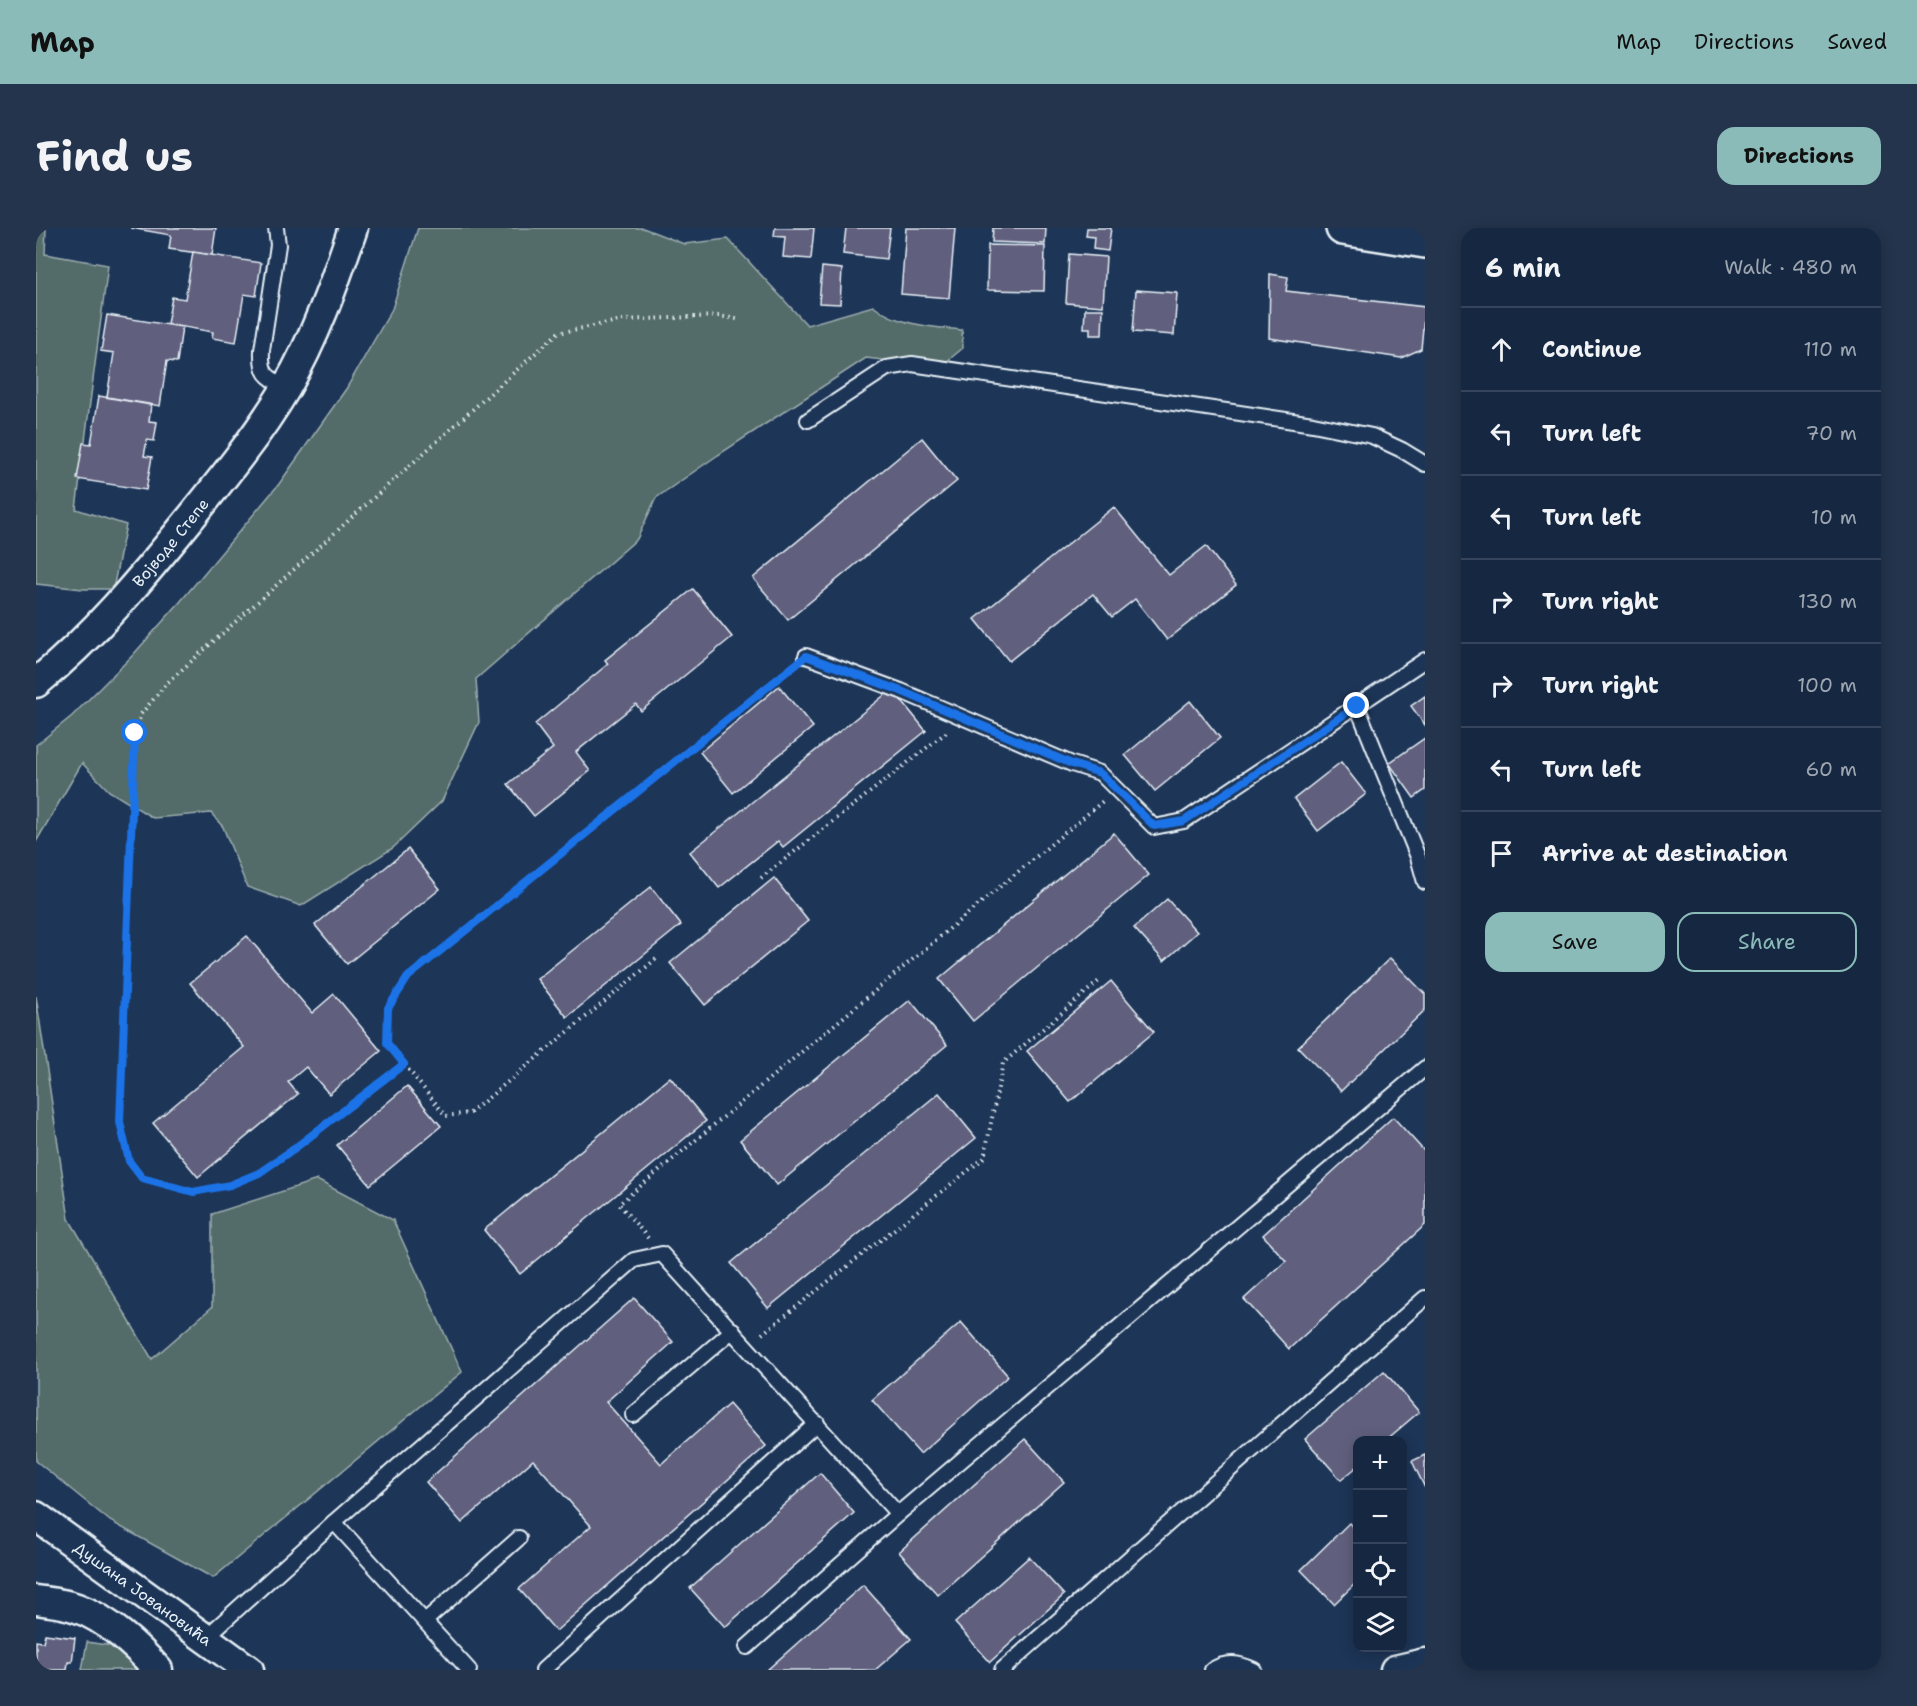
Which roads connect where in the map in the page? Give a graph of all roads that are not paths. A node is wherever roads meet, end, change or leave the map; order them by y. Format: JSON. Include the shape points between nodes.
{"nodes":[{"id":1,"x":276,"y":228,"type":"edge"},
{"id":2,"x":353,"y":228,"type":"edge"},
{"id":3,"x":1343,"y":228,"type":"edge"},
{"id":4,"x":1425,"y":241,"type":"edge"},
{"id":5,"x":287,"y":387,"type":"junction"},
{"id":6,"x":808,"y":420,"type":"dead end"},
{"id":7,"x":1425,"y":464,"type":"edge"},
{"id":8,"x":806,"y":656,"type":"road end"},
{"id":9,"x":1425,"y":660,"type":"edge"},
{"id":10,"x":36,"y":683,"type":"edge"},
{"id":11,"x":1357,"y":706,"type":"junction"},
{"id":12,"x":1422,"y":857,"type":"edge"},
{"id":13,"x":1425,"y":882,"type":"edge"},
{"id":14,"x":1425,"y":1068,"type":"edge"},
{"id":15,"x":1425,"y":1298,"type":"edge"},
{"id":16,"x":733,"y":1330,"type":"junction"},
{"id":17,"x":633,"y":1415,"type":"dead end"},
{"id":18,"x":817,"y":1423,"type":"junction"},
{"id":19,"x":898,"y":1514,"type":"junction"},
{"id":20,"x":36,"y":1516,"type":"edge"},
{"id":21,"x":334,"y":1522,"type":"junction"},
{"id":22,"x":519,"y":1538,"type":"dead end"},
{"id":23,"x":36,"y":1600,"type":"edge"},
{"id":24,"x":425,"y":1621,"type":"junction"},
{"id":25,"x":204,"y":1639,"type":"junction"},
{"id":26,"x":747,"y":1647,"type":"dead end"},
{"id":27,"x":1425,"y":1663,"type":"edge"},
{"id":28,"x":158,"y":1670,"type":"edge"},
{"id":29,"x":249,"y":1670,"type":"edge"},
{"id":30,"x":469,"y":1670,"type":"edge"},
{"id":31,"x":543,"y":1670,"type":"edge"},
{"id":32,"x":1002,"y":1670,"type":"edge"},
{"id":33,"x":1212,"y":1670,"type":"edge"},
{"id":34,"x":1254,"y":1670,"type":"edge"},
{"id":35,"x":1395,"y":1670,"type":"edge"}],
"edges":[{"from":1,"to":5,"type":"lane","via":[[278,245],[261,362],[264,373]]},
{"from":2,"to":5,"type":"street","name":"Војводе Степе","via":[[315,328]]},
{"from":3,"to":4,"type":"street"},
{"from":5,"to":10,"type":"street","name":"Војводе Степе","via":[[227,471],[135,585]]},
{"from":6,"to":7,"type":"lane","via":[[887,368],[912,364],[1313,424],[1371,436]]},
{"from":8,"to":11,"type":"lane","via":[[1100,773],[1154,826],[1184,821]]},
{"from":9,"to":11,"type":"lane"},
{"from":11,"to":12,"type":"lane"},
{"from":12,"to":13,"type":"lane"},
{"from":14,"to":19,"type":"lane"},
{"from":15,"to":32,"type":"lane"},
{"from":16,"to":17,"type":"lane"},
{"from":16,"to":18,"type":"lane"},
{"from":16,"to":21,"type":"lane","via":[[662,1254],[634,1260]]},
{"from":18,"to":19,"type":"lane"},
{"from":18,"to":31,"type":"lane"},
{"from":19,"to":26,"type":"lane"},
{"from":20,"to":25,"type":"street","name":"Душана Јовановића"},
{"from":21,"to":24,"type":"lane"},
{"from":21,"to":25,"type":"lane"},
{"from":22,"to":24,"type":"lane"},
{"from":23,"to":28,"type":"street","via":[[66,1605],[97,1618]]},
{"from":24,"to":30,"type":"lane"},
{"from":25,"to":29,"type":"street","name":"Душана Јовановића"},
{"from":27,"to":35,"type":"street"},
{"from":33,"to":34,"type":"lane","via":[[1228,1663]]}]}
